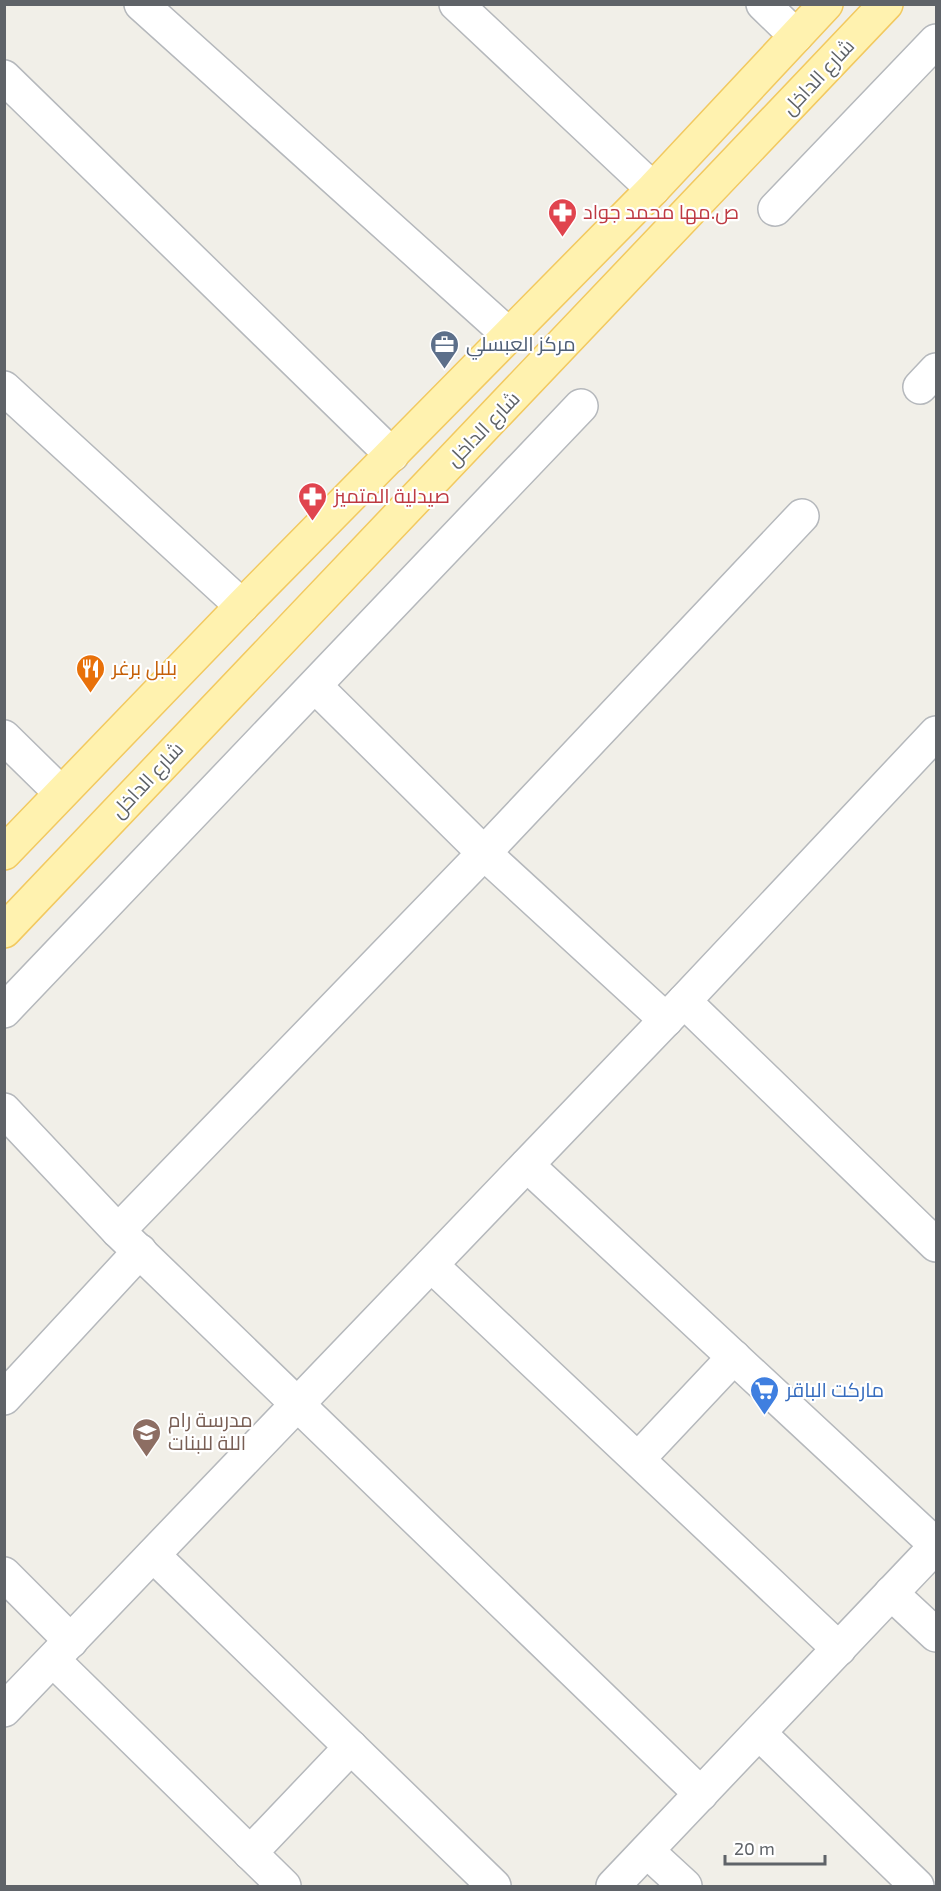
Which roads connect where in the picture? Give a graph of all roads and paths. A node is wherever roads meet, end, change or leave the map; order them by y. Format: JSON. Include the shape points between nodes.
{"nodes":[{"id":1,"x":141,"y":4,"type":"edge"},
{"id":2,"x":456,"y":4,"type":"edge"},
{"id":3,"x":763,"y":4,"type":"edge"},
{"id":4,"x":826,"y":4,"type":"edge"},
{"id":5,"x":886,"y":4,"type":"edge"},
{"id":6,"x":796,"y":36,"type":"junction"},
{"id":7,"x":936,"y":40,"type":"edge"},
{"id":8,"x":4,"y":77,"type":"edge"},
{"id":9,"x":653,"y":189,"type":"junction"},
{"id":10,"x":775,"y":209,"type":"dead end"},
{"id":11,"x":510,"y":336,"type":"junction"},
{"id":12,"x":4,"y":388,"type":"edge"},
{"id":13,"x":581,"y":406,"type":"dead end"},
{"id":14,"x":392,"y":455,"type":"junction"},
{"id":15,"x":802,"y":516,"type":"dead end"},
{"id":16,"x":242,"y":606,"type":"junction"},
{"id":17,"x":315,"y":686,"type":"junction"},
{"id":18,"x":936,"y":732,"type":"edge"},
{"id":19,"x":4,"y":737,"type":"edge"},
{"id":20,"x":62,"y":793,"type":"junction"},
{"id":21,"x":4,"y":853,"type":"edge"},
{"id":22,"x":484,"y":853,"type":"junction"},
{"id":23,"x":4,"y":931,"type":"edge"},
{"id":24,"x":4,"y":1011,"type":"edge"},
{"id":25,"x":675,"y":1011,"type":"junction"},
{"id":26,"x":4,"y":1110,"type":"edge"},
{"id":27,"x":527,"y":1165,"type":"junction"},
{"id":28,"x":129,"y":1241,"type":"junction"},
{"id":29,"x":936,"y":1245,"type":"edge"},
{"id":30,"x":431,"y":1265,"type":"junction"},
{"id":31,"x":734,"y":1357,"type":"junction"},
{"id":32,"x":4,"y":1398,"type":"edge"},
{"id":33,"x":298,"y":1404,"type":"junction"},
{"id":34,"x":638,"y":1460,"type":"junction"},
{"id":35,"x":936,"y":1546,"type":"edge"},
{"id":36,"x":153,"y":1555,"type":"junction"},
{"id":37,"x":4,"y":1574,"type":"edge"},
{"id":38,"x":891,"y":1593,"type":"junction"},
{"id":39,"x":936,"y":1635,"type":"edge"},
{"id":40,"x":839,"y":1649,"type":"junction"},
{"id":41,"x":62,"y":1650,"type":"junction"},
{"id":42,"x":4,"y":1710,"type":"edge"},
{"id":43,"x":759,"y":1732,"type":"junction"},
{"id":44,"x":351,"y":1747,"type":"junction"},
{"id":45,"x":701,"y":1794,"type":"junction"},
{"id":46,"x":647,"y":1851,"type":"junction"},
{"id":47,"x":250,"y":1853,"type":"junction"},
{"id":48,"x":284,"y":1887,"type":"edge"},
{"id":49,"x":494,"y":1887,"type":"edge"},
{"id":50,"x":613,"y":1887,"type":"edge"},
{"id":51,"x":685,"y":1887,"type":"edge"},
{"id":52,"x":917,"y":1887,"type":"edge"}],
"edges":[{"from":1,"to":11,"type":"street"},
{"from":2,"to":9,"type":"street"},
{"from":3,"to":6,"type":"street"},
{"from":4,"to":6,"type":"main road"},
{"from":5,"to":23,"type":"main road","name":"شارع الداخل"},
{"from":6,"to":9,"type":"main road"},
{"from":7,"to":10,"type":"street"},
{"from":8,"to":14,"type":"street"},
{"from":9,"to":11,"type":"main road"},
{"from":11,"to":14,"type":"main road"},
{"from":12,"to":16,"type":"street"},
{"from":13,"to":17,"type":"street"},
{"from":14,"to":16,"type":"main road"},
{"from":15,"to":22,"type":"street"},
{"from":16,"to":20,"type":"main road"},
{"from":17,"to":22,"type":"street"},
{"from":17,"to":24,"type":"street"},
{"from":18,"to":25,"type":"street"},
{"from":19,"to":20,"type":"street"},
{"from":20,"to":21,"type":"main road"},
{"from":22,"to":25,"type":"street"},
{"from":22,"to":28,"type":"street"},
{"from":25,"to":27,"type":"street"},
{"from":25,"to":29,"type":"street"},
{"from":26,"to":28,"type":"street"},
{"from":27,"to":30,"type":"street"},
{"from":27,"to":31,"type":"street"},
{"from":28,"to":32,"type":"street"},
{"from":28,"to":33,"type":"street"},
{"from":30,"to":33,"type":"street"},
{"from":30,"to":34,"type":"street"},
{"from":31,"to":34,"type":"street"},
{"from":31,"to":35,"type":"street"},
{"from":33,"to":36,"type":"street"},
{"from":33,"to":45,"type":"street"},
{"from":34,"to":40,"type":"street"},
{"from":35,"to":38,"type":"street"},
{"from":36,"to":41,"type":"street"},
{"from":36,"to":44,"type":"street"},
{"from":37,"to":41,"type":"street"},
{"from":38,"to":39,"type":"street"},
{"from":38,"to":40,"type":"street"},
{"from":40,"to":43,"type":"street"},
{"from":41,"to":42,"type":"street"},
{"from":41,"to":47,"type":"street"},
{"from":43,"to":45,"type":"street"},
{"from":43,"to":52,"type":"street"},
{"from":44,"to":47,"type":"street"},
{"from":44,"to":49,"type":"street"},
{"from":45,"to":46,"type":"street"},
{"from":46,"to":50,"type":"street"},
{"from":46,"to":51,"type":"street"},
{"from":47,"to":48,"type":"street"}]}
